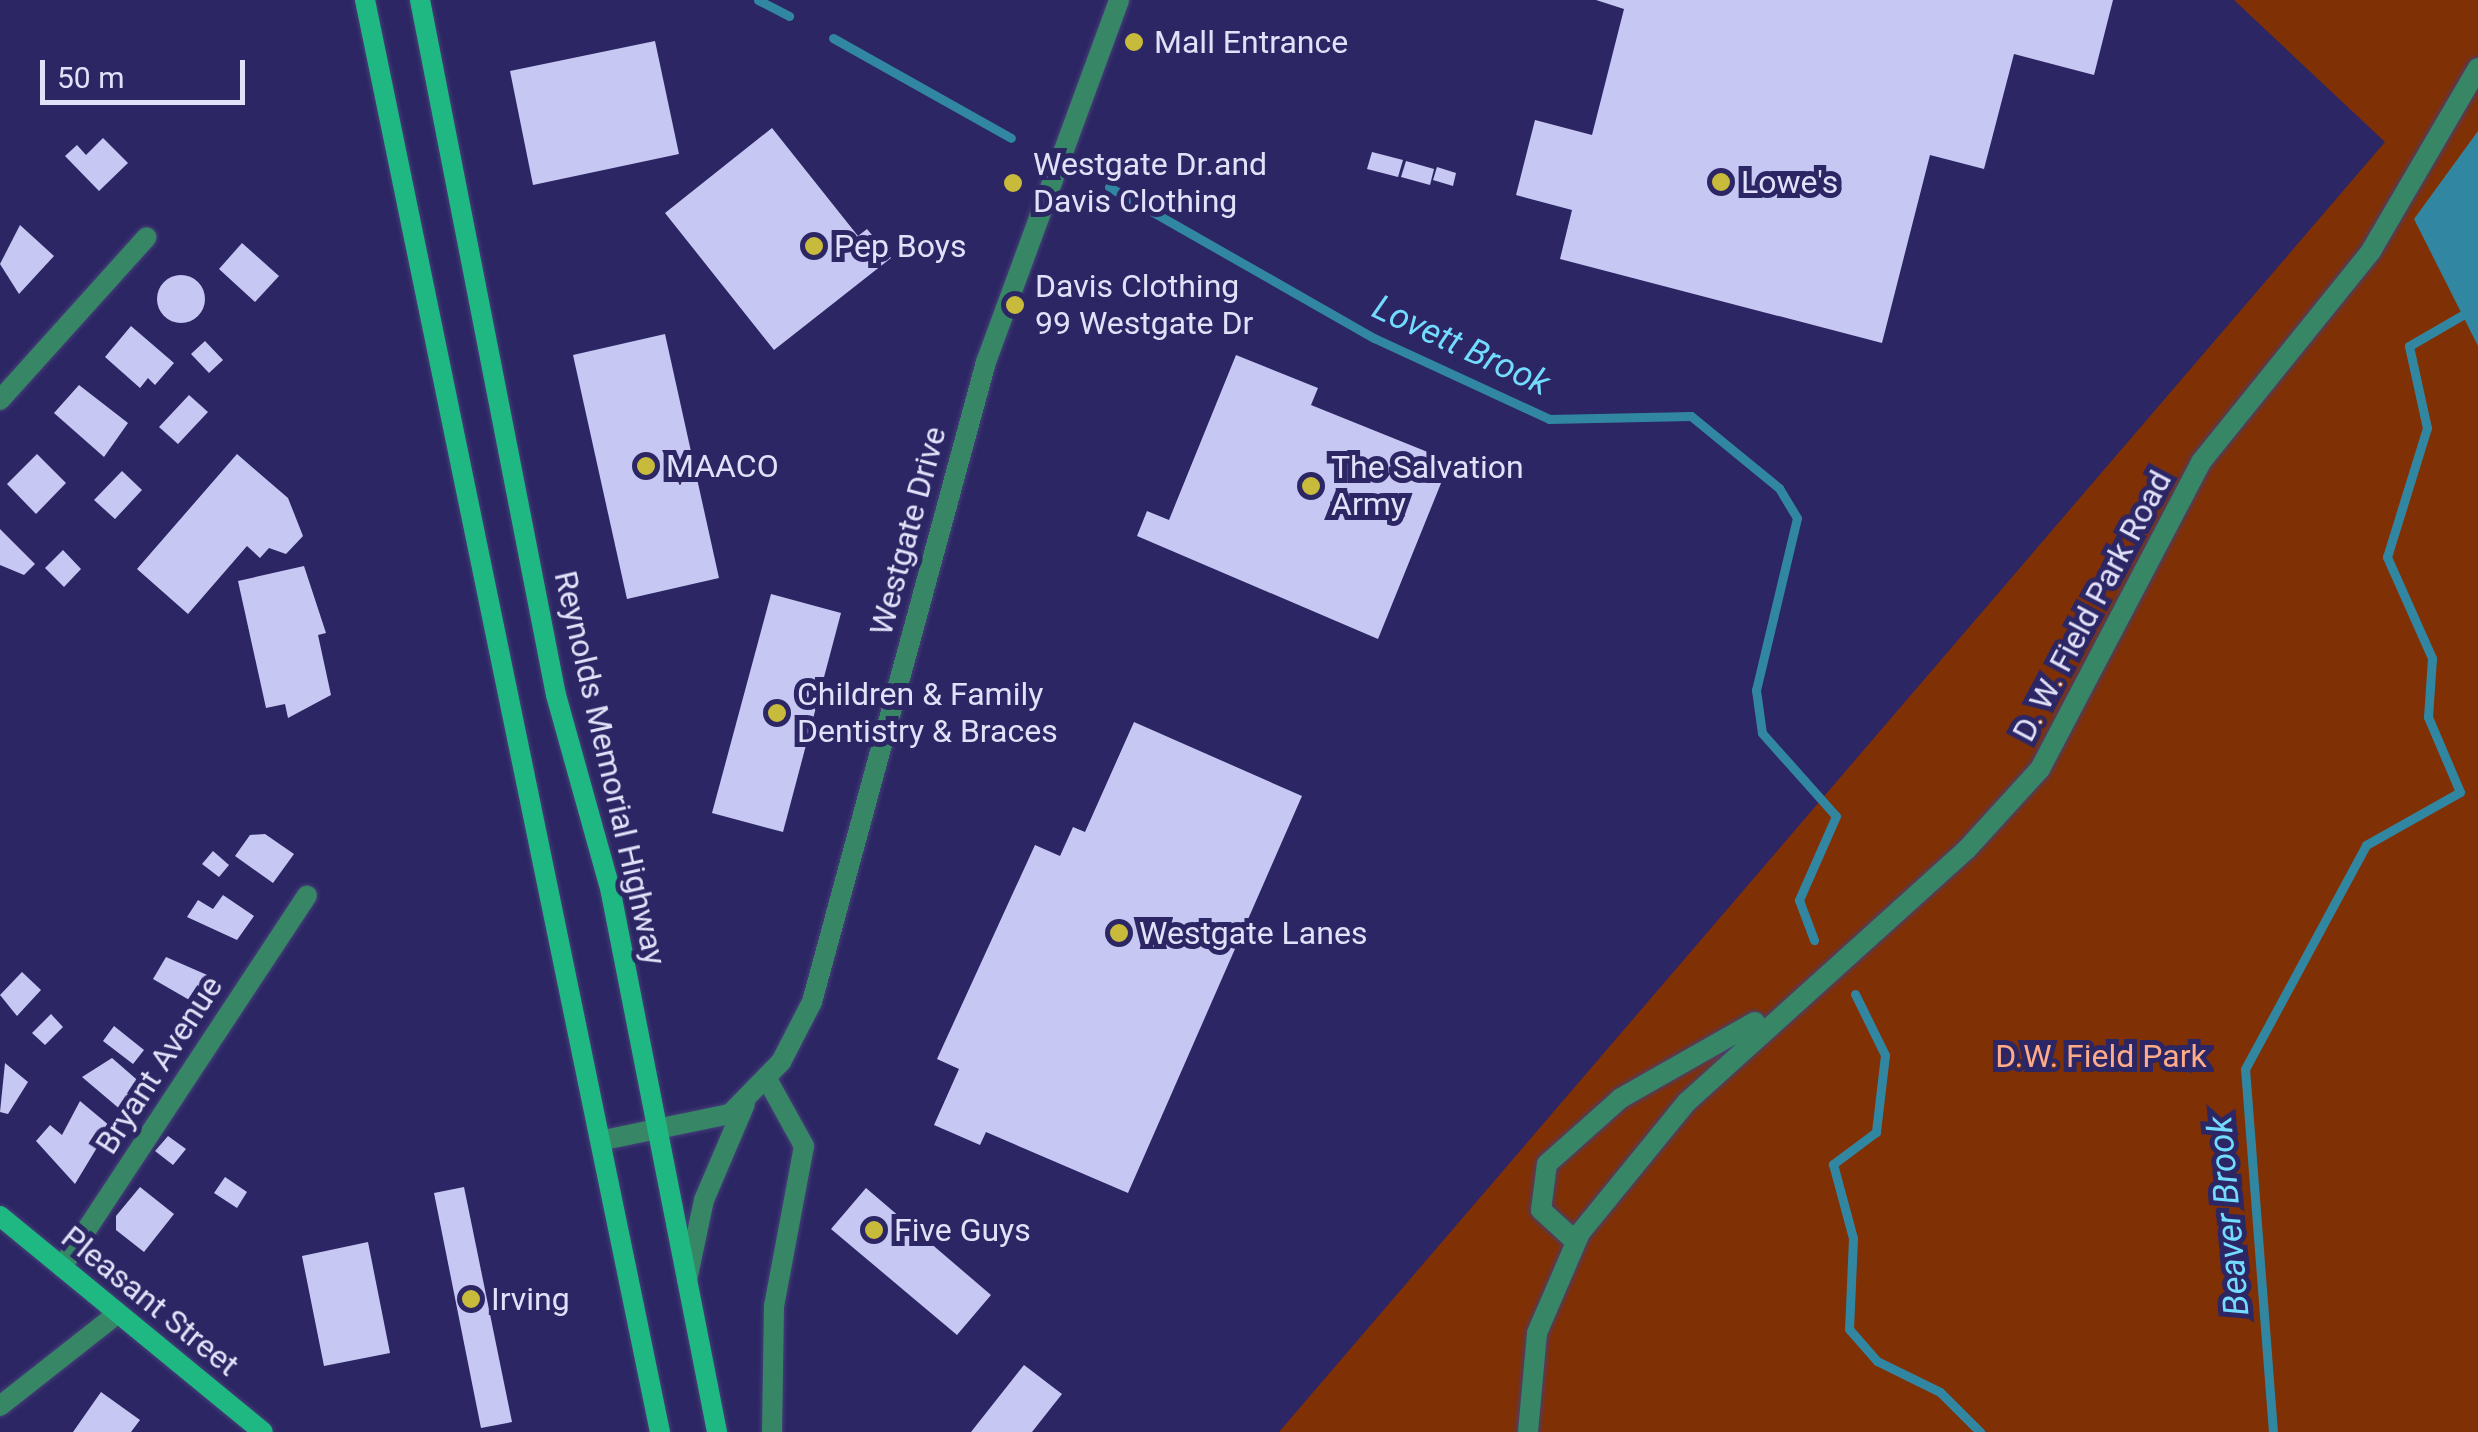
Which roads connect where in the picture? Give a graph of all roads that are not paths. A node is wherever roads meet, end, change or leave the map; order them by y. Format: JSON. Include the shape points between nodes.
{"nodes":[{"id":1,"x":420,"y":0,"type":"edge"},
{"id":2,"x":1120,"y":0,"type":"edge"},
{"id":3,"x":365,"y":4,"type":"edge"},
{"id":4,"x":2478,"y":68,"type":"edge"},
{"id":5,"x":147,"y":237,"type":"dead end"},
{"id":6,"x":0,"y":400,"type":"edge"},
{"id":7,"x":307,"y":896,"type":"dead end"},
{"id":8,"x":1803,"y":991,"type":"junction"},
{"id":9,"x":767,"y":1079,"type":"junction"},
{"id":10,"x":746,"y":1102,"type":"junction"},
{"id":11,"x":657,"y":1132,"type":"junction"},
{"id":12,"x":604,"y":1140,"type":"junction"},
{"id":13,"x":0,"y":1216,"type":"edge"},
{"id":14,"x":1575,"y":1241,"type":"junction"},
{"id":15,"x":62,"y":1267,"type":"junction"},
{"id":16,"x":687,"y":1282,"type":"junction"},
{"id":17,"x":118,"y":1313,"type":"junction"},
{"id":18,"x":0,"y":1406,"type":"edge"},
{"id":19,"x":263,"y":1432,"type":"edge"},
{"id":20,"x":660,"y":1432,"type":"edge"},
{"id":21,"x":717,"y":1432,"type":"edge"},
{"id":22,"x":772,"y":1432,"type":"edge"},
{"id":23,"x":1528,"y":1432,"type":"edge"}],
"edges":[{"from":1,"to":11,"type":"main road","name":"Reynolds Memorial Highway","via":[[556,695],[602,852]]},
{"from":2,"to":9,"type":"street","name":"Westgate Drive","via":[[986,362],[820,982]]},
{"from":3,"to":12,"type":"main road"},
{"from":4,"to":8,"type":"street","name":"D. W. Field Park Road","via":[[2371,252],[2201,462],[2040,768],[1967,850]]},
{"from":5,"to":6,"type":"street"},
{"from":7,"to":15,"type":"street","name":"Bryant Avenue"},
{"from":8,"to":14,"type":"street","name":"D. W. Field Park Road","via":[[1652,1140]]},
{"from":8,"to":14,"type":"street","via":[[1621,1098],[1562,1147],[1538,1197],[1549,1222]]},
{"from":9,"to":10,"type":"street","name":"Westgate Drive"},
{"from":9,"to":22,"type":"street","via":[[804,1146],[774,1306]]},
{"from":10,"to":11,"type":"street","name":"Westgate Drive","via":[[701,1126]]},
{"from":10,"to":16,"type":"street","via":[[704,1200]]},
{"from":11,"to":12,"type":"street","name":"Westgate Drive"},
{"from":11,"to":16,"type":"main road","name":"Reynolds Memorial Highway"},
{"from":12,"to":20,"type":"main road"},
{"from":13,"to":15,"type":"main road","name":"Pleasant Street"},
{"from":14,"to":23,"type":"street","name":"D. W. Field Park Road","via":[[1546,1298],[1531,1361]]},
{"from":15,"to":17,"type":"main road","name":"Pleasant Street"},
{"from":16,"to":21,"type":"main road","name":"Reynolds Memorial Highway"},
{"from":17,"to":18,"type":"street"},
{"from":17,"to":19,"type":"main road","name":"Pleasant Street"}]}
